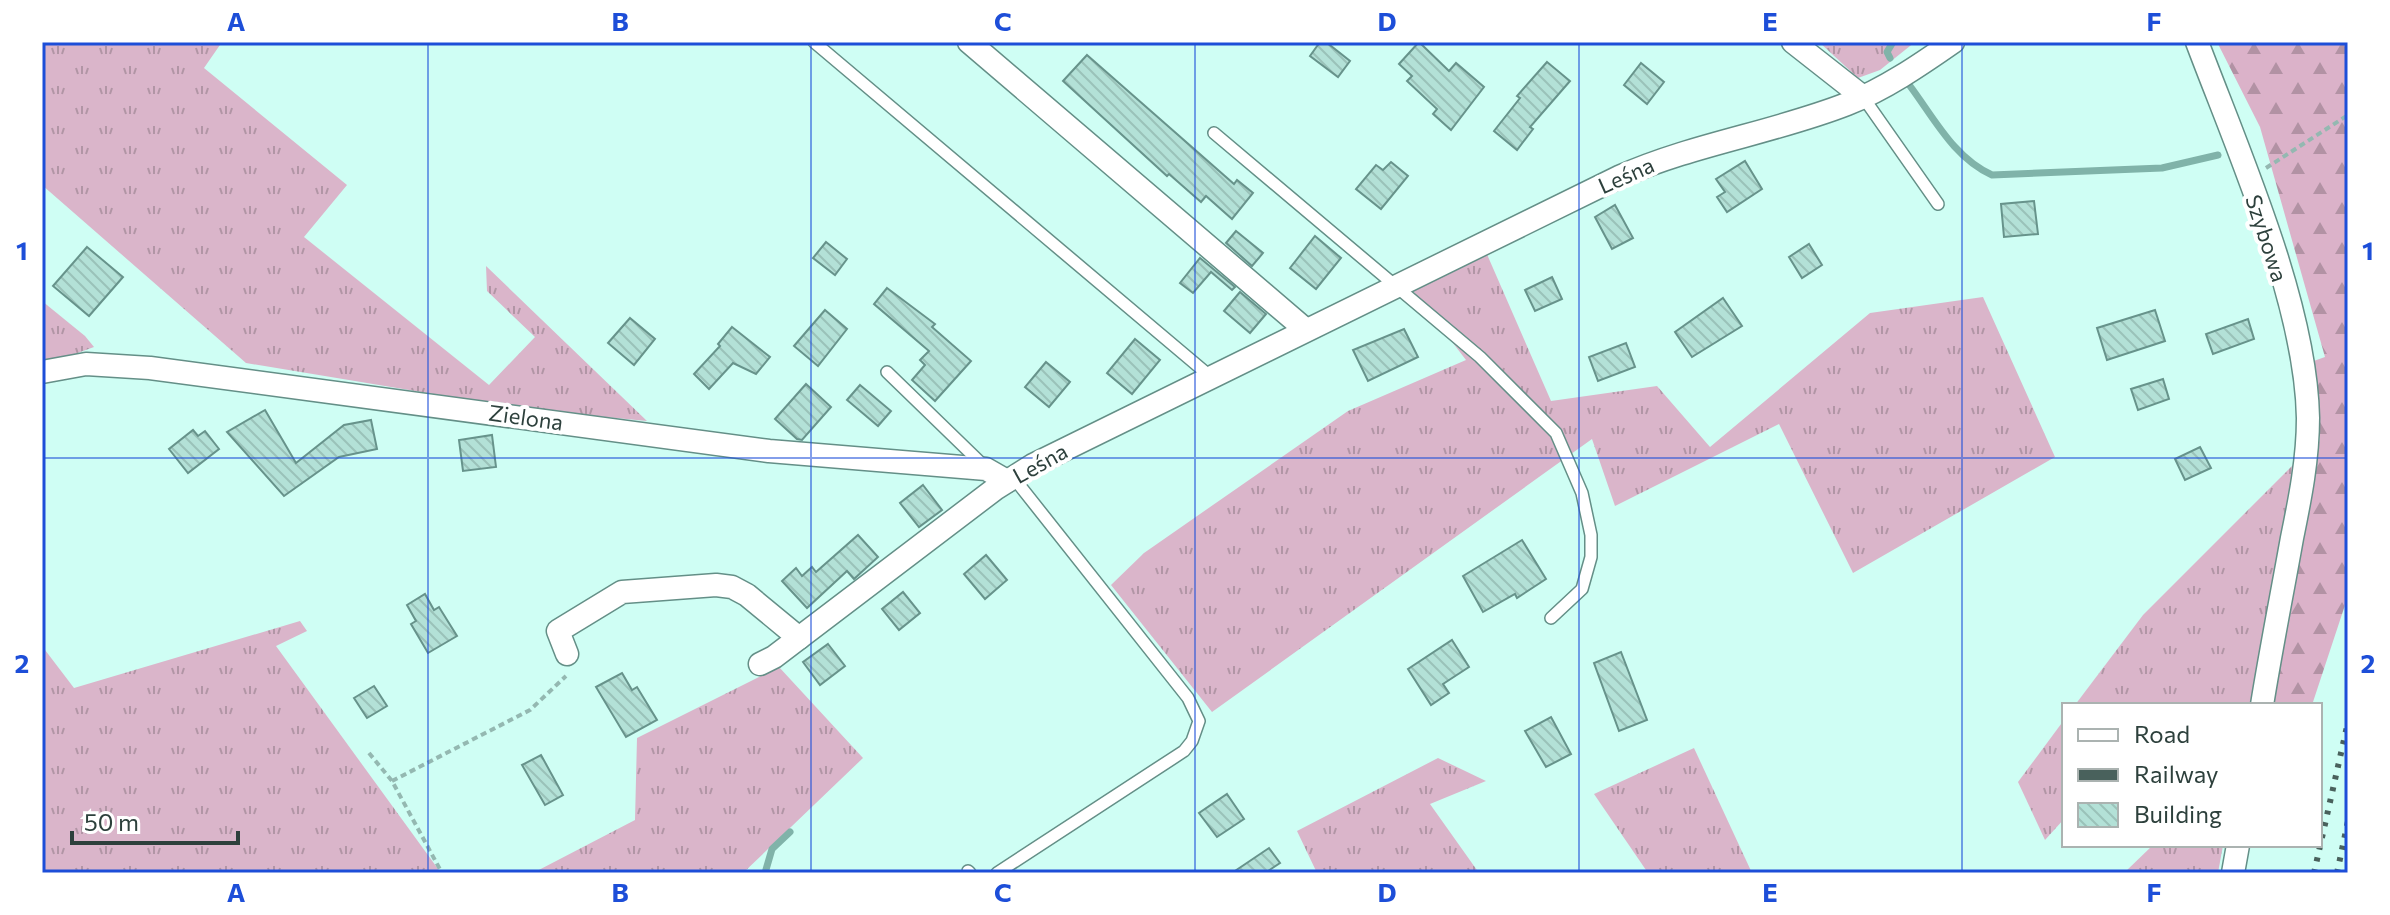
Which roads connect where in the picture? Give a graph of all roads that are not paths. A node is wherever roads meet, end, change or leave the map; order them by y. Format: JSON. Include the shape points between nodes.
{"nodes":[{"id":1,"x":814,"y":42,"type":"edge"},
{"id":2,"x":969,"y":42,"type":"edge"},
{"id":3,"x":1793,"y":42,"type":"edge"},
{"id":4,"x":1953,"y":42,"type":"edge"},
{"id":5,"x":2197,"y":42,"type":"edge"},
{"id":6,"x":1863,"y":97,"type":"junction"},
{"id":7,"x":1214,"y":133,"type":"dead end"},
{"id":8,"x":1938,"y":204,"type":"dead end"},
{"id":9,"x":1397,"y":285,"type":"junction"},
{"id":10,"x":1306,"y":330,"type":"junction"},
{"id":11,"x":42,"y":372,"type":"edge"},
{"id":12,"x":887,"y":372,"type":"dead end"},
{"id":13,"x":1211,"y":377,"type":"junction"},
{"id":14,"x":986,"y":469,"type":"junction"},
{"id":15,"x":1010,"y":479,"type":"junction"},
{"id":16,"x":1551,"y":618,"type":"dead end"},
{"id":17,"x":799,"y":638,"type":"junction"},
{"id":18,"x":569,"y":663,"type":"road end"},
{"id":19,"x":760,"y":664,"type":"dead end"},
{"id":20,"x":2262,"y":703,"type":"edge"},
{"id":21,"x":2238,"y":847,"type":"edge"},
{"id":22,"x":997,"y":873,"type":"edge"},
{"id":23,"x":2233,"y":873,"type":"edge"}],
"edges":[{"from":1,"to":13,"type":"lane"},
{"from":2,"to":10,"type":"street"},
{"from":3,"to":6,"type":"street"},
{"from":4,"to":6,"type":"street","name":"Leśna"},
{"from":5,"to":20,"type":"street","name":"Szybowa","via":[[2248,179],[2299,347],[2307,401],[2307,440]]},
{"from":6,"to":8,"type":"lane"},
{"from":6,"to":9,"type":"street","name":"Leśna","via":[[1663,158]]},
{"from":7,"to":9,"type":"lane"},
{"from":9,"to":10,"type":"street","name":"Leśna"},
{"from":9,"to":16,"type":"lane","via":[[1520,393],[1549,423],[1570,462],[1587,514],[1591,557],[1582,589]]},
{"from":10,"to":13,"type":"street","name":"Leśna"},
{"from":11,"to":14,"type":"street","name":"Zielona","via":[[86,364],[150,368],[757,449]]},
{"from":12,"to":14,"type":"lane"},
{"from":13,"to":15,"type":"street","name":"Leśna"},
{"from":14,"to":15,"type":"street","name":"Zielona"},
{"from":15,"to":17,"type":"street","name":"Leśna"},
{"from":15,"to":22,"type":"lane","via":[[1188,698],[1199,721],[1184,751]]},
{"from":17,"to":18,"type":"street","via":[[732,587],[644,590],[616,595],[558,631]]},
{"from":17,"to":19,"type":"street","name":"Leśna"},
{"from":21,"to":23,"type":"street"}]}
